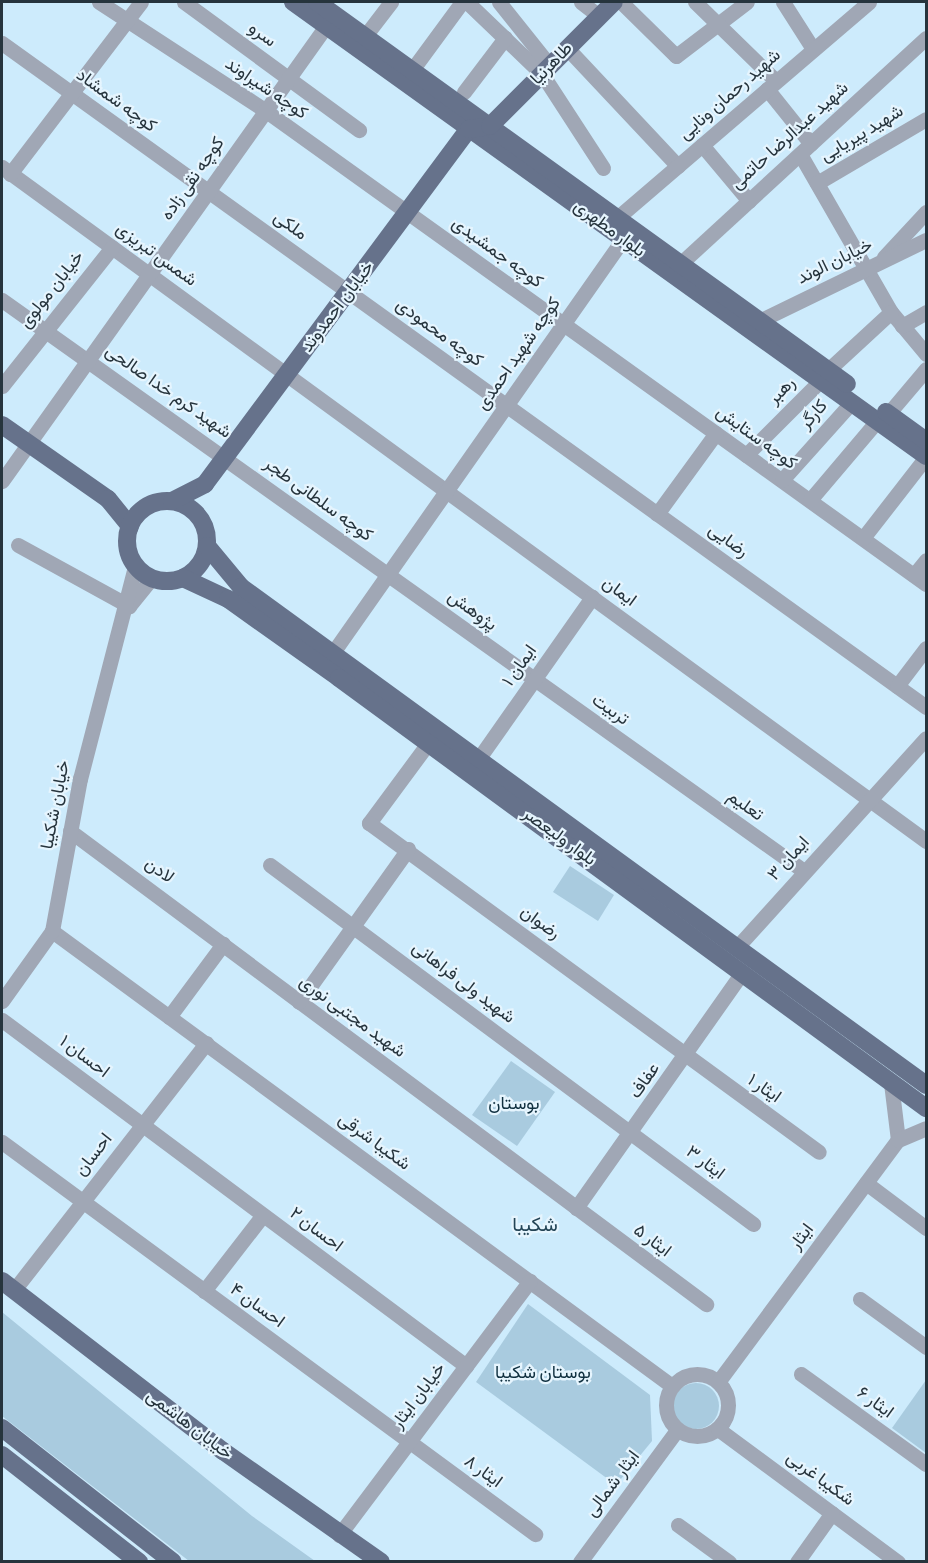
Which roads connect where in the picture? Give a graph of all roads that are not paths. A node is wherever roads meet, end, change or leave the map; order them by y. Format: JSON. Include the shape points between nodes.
{"nodes":[{"id":1,"x":99,"y":2,"type":"edge"},
{"id":2,"x":141,"y":2,"type":"edge"},
{"id":3,"x":184,"y":2,"type":"edge"},
{"id":4,"x":293,"y":2,"type":"edge"},
{"id":5,"x":392,"y":2,"type":"edge"},
{"id":6,"x":462,"y":2,"type":"edge"},
{"id":7,"x":467,"y":2,"type":"edge"},
{"id":8,"x":499,"y":2,"type":"edge"},
{"id":9,"x":581,"y":2,"type":"edge"},
{"id":10,"x":614,"y":2,"type":"edge"},
{"id":11,"x":621,"y":2,"type":"edge"},
{"id":12,"x":695,"y":2,"type":"edge"},
{"id":13,"x":747,"y":2,"type":"edge"},
{"id":14,"x":783,"y":2,"type":"edge"},
{"id":15,"x":323,"y":3,"type":"edge"},
{"id":16,"x":861,"y":4,"type":"edge"},
{"id":17,"x":598,"y":16,"type":"junction"},
{"id":18,"x":126,"y":22,"type":"junction"},
{"id":19,"x":720,"y":23,"type":"junction"},
{"id":20,"x":326,"y":26,"type":"junction"},
{"id":21,"x":365,"y":36,"type":"junction"},
{"id":22,"x":505,"y":38,"type":"junction"},
{"id":23,"x":927,"y":38,"type":"edge"},
{"id":24,"x":2,"y":43,"type":"edge"},
{"id":25,"x":567,"y":48,"type":"junction"},
{"id":26,"x":813,"y":49,"type":"junction"},
{"id":27,"x":412,"y":70,"type":"junction"},
{"id":28,"x":546,"y":70,"type":"junction"},
{"id":29,"x":289,"y":79,"type":"junction"},
{"id":30,"x":772,"y":85,"type":"junction"},
{"id":31,"x":464,"y":92,"type":"dead end"},
{"id":32,"x":74,"y":94,"type":"junction"},
{"id":33,"x":266,"y":111,"type":"junction"},
{"id":34,"x":927,"y":118,"type":"edge"},
{"id":35,"x":490,"y":126,"type":"junction"},
{"id":36,"x":469,"y":129,"type":"junction"},
{"id":37,"x":359,"y":130,"type":"dead end"},
{"id":38,"x":702,"y":145,"type":"junction"},
{"id":39,"x":805,"y":149,"type":"junction"},
{"id":40,"x":678,"y":166,"type":"junction"},
{"id":41,"x":603,"y":168,"type":"dead end"},
{"id":42,"x":6,"y":170,"type":"edge"},
{"id":43,"x":817,"y":183,"type":"junction"},
{"id":44,"x":208,"y":191,"type":"junction"},
{"id":45,"x":749,"y":201,"type":"junction"},
{"id":46,"x":927,"y":212,"type":"edge"},
{"id":47,"x":408,"y":213,"type":"junction"},
{"id":48,"x":617,"y":218,"type":"junction"},
{"id":49,"x":623,"y":239,"type":"junction"},
{"id":50,"x":927,"y":240,"type":"edge"},
{"id":51,"x":112,"y":247,"type":"junction"},
{"id":52,"x":680,"y":264,"type":"junction"},
{"id":53,"x":872,"y":266,"type":"junction"},
{"id":54,"x":149,"y":274,"type":"junction"},
{"id":55,"x":348,"y":292,"type":"junction"},
{"id":56,"x":2,"y":300,"type":"edge"},
{"id":57,"x":891,"y":312,"type":"junction"},
{"id":58,"x":927,"y":312,"type":"edge"},
{"id":59,"x":761,"y":320,"type":"junction"},
{"id":60,"x":563,"y":324,"type":"junction"},
{"id":61,"x":902,"y":326,"type":"junction"},
{"id":62,"x":45,"y":331,"type":"junction"},
{"id":63,"x":927,"y":354,"type":"edge"},
{"id":64,"x":88,"y":360,"type":"junction"},
{"id":65,"x":927,"y":369,"type":"edge"},
{"id":66,"x":288,"y":375,"type":"junction"},
{"id":67,"x":824,"y":376,"type":"junction"},
{"id":68,"x":2,"y":386,"type":"edge"},
{"id":69,"x":851,"y":403,"type":"junction"},
{"id":70,"x":506,"y":406,"type":"junction"},
{"id":71,"x":883,"y":418,"type":"junction"},
{"id":72,"x":2,"y":425,"type":"edge"},
{"id":73,"x":716,"y":433,"type":"junction"},
{"id":74,"x":927,"y":441,"type":"edge"},
{"id":75,"x":28,"y":443,"type":"junction"},
{"id":76,"x":746,"y":455,"type":"junction"},
{"id":77,"x":225,"y":456,"type":"junction"},
{"id":78,"x":927,"y":457,"type":"edge"},
{"id":79,"x":782,"y":480,"type":"junction"},
{"id":80,"x":2,"y":481,"type":"edge"},
{"id":81,"x":205,"y":484,"type":"junction"},
{"id":82,"x":447,"y":490,"type":"junction"},
{"id":83,"x":108,"y":499,"type":"junction"},
{"id":84,"x":810,"y":500,"type":"junction"},
{"id":85,"x":172,"y":501,"type":"junction"},
{"id":86,"x":152,"y":504,"type":"junction"},
{"id":87,"x":657,"y":514,"type":"junction"},
{"id":88,"x":130,"y":526,"type":"junction"},
{"id":89,"x":204,"y":526,"type":"junction"},
{"id":90,"x":863,"y":538,"type":"junction"},
{"id":91,"x":18,"y":544,"type":"dead end"},
{"id":92,"x":207,"y":546,"type":"junction"},
{"id":93,"x":927,"y":560,"type":"edge"},
{"id":94,"x":135,"y":566,"type":"junction"},
{"id":95,"x":388,"y":574,"type":"junction"},
{"id":96,"x":183,"y":578,"type":"junction"},
{"id":97,"x":152,"y":579,"type":"junction"},
{"id":98,"x":920,"y":579,"type":"edge"},
{"id":99,"x":592,"y":597,"type":"junction"},
{"id":100,"x":129,"y":606,"type":"junction"},
{"id":101,"x":927,"y":648,"type":"edge"},
{"id":102,"x":334,"y":651,"type":"junction"},
{"id":103,"x":534,"y":680,"type":"junction"},
{"id":104,"x":897,"y":686,"type":"junction"},
{"id":105,"x":927,"y":707,"type":"edge"},
{"id":106,"x":927,"y":738,"type":"edge"},
{"id":107,"x":429,"y":742,"type":"junction"},
{"id":108,"x":479,"y":758,"type":"junction"},
{"id":109,"x":663,"y":772,"type":"joint"},
{"id":110,"x":869,"y":799,"type":"junction"},
{"id":111,"x":70,"y":831,"type":"junction"},
{"id":112,"x":927,"y":841,"type":"edge"},
{"id":113,"x":408,"y":849,"type":"junction"},
{"id":114,"x":270,"y":865,"type":"dead end"},
{"id":115,"x":804,"y":871,"type":"junction"},
{"id":116,"x":354,"y":927,"type":"junction"},
{"id":117,"x":52,"y":931,"type":"junction"},
{"id":118,"x":224,"y":944,"type":"junction"},
{"id":119,"x":738,"y":946,"type":"junction"},
{"id":120,"x":742,"y":974,"type":"junction"},
{"id":121,"x":2,"y":1001,"type":"edge"},
{"id":122,"x":299,"y":1002,"type":"junction"},
{"id":123,"x":170,"y":1017,"type":"junction"},
{"id":124,"x":2,"y":1020,"type":"edge"},
{"id":125,"x":206,"y":1043,"type":"junction"},
{"id":126,"x":686,"y":1057,"type":"junction"},
{"id":127,"x":891,"y":1083,"type":"junction"},
{"id":128,"x":927,"y":1085,"type":"edge"},
{"id":129,"x":927,"y":1108,"type":"edge"},
{"id":130,"x":142,"y":1125,"type":"junction"},
{"id":131,"x":927,"y":1128,"type":"edge"},
{"id":132,"x":632,"y":1133,"type":"junction"},
{"id":133,"x":898,"y":1140,"type":"junction"},
{"id":134,"x":2,"y":1142,"type":"edge"},
{"id":135,"x":819,"y":1152,"type":"dead end"},
{"id":136,"x":866,"y":1183,"type":"junction"},
{"id":137,"x":82,"y":1202,"type":"junction"},
{"id":138,"x":576,"y":1208,"type":"junction"},
{"id":139,"x":263,"y":1215,"type":"junction"},
{"id":140,"x":753,"y":1224,"type":"dead end"},
{"id":141,"x":927,"y":1228,"type":"edge"},
{"id":142,"x":530,"y":1281,"type":"junction"},
{"id":143,"x":8,"y":1286,"type":"edge"},
{"id":144,"x":204,"y":1291,"type":"junction"},
{"id":145,"x":860,"y":1299,"type":"dead end"},
{"id":146,"x":706,"y":1304,"type":"dead end"},
{"id":147,"x":927,"y":1347,"type":"edge"},
{"id":148,"x":466,"y":1366,"type":"junction"},
{"id":149,"x":801,"y":1374,"type":"dead end"},
{"id":150,"x":718,"y":1382,"type":"junction"},
{"id":151,"x":672,"y":1386,"type":"junction"},
{"id":152,"x":2,"y":1428,"type":"edge"},
{"id":153,"x":718,"y":1429,"type":"junction"},
{"id":154,"x":677,"y":1430,"type":"junction"},
{"id":155,"x":409,"y":1442,"type":"junction"},
{"id":156,"x":2,"y":1455,"type":"edge"},
{"id":157,"x":927,"y":1464,"type":"edge"},
{"id":158,"x":832,"y":1513,"type":"junction"},
{"id":159,"x":678,"y":1526,"type":"dead end"},
{"id":160,"x":535,"y":1534,"type":"dead end"},
{"id":161,"x":339,"y":1535,"type":"junction"},
{"id":162,"x":580,"y":1561,"type":"edge"},
{"id":163,"x":138,"y":1562,"type":"edge"},
{"id":164,"x":172,"y":1562,"type":"edge"},
{"id":165,"x":381,"y":1562,"type":"edge"},
{"id":166,"x":729,"y":1562,"type":"edge"},
{"id":167,"x":797,"y":1562,"type":"edge"},
{"id":168,"x":898,"y":1562,"type":"edge"}],
"edges":[{"from":1,"to":18,"type":"street","name":"کوچه شیراوند"},
{"from":2,"to":18,"type":"street"},
{"from":3,"to":29,"type":"street","name":"سرو"},
{"from":4,"to":20,"type":"main road","name":"بلوار مطهری"},
{"from":5,"to":21,"type":"street"},
{"from":6,"to":27,"type":"street"},
{"from":7,"to":22,"type":"street"},
{"from":8,"to":28,"type":"street"},
{"from":9,"to":17,"type":"street"},
{"from":10,"to":17,"type":"main road","name":"طاهرنیا"},
{"from":11,"to":19,"type":"street","via":[[676,56]]},
{"from":12,"to":19,"type":"street"},
{"from":13,"to":19,"type":"street"},
{"from":14,"to":26,"type":"street"},
{"from":15,"to":21,"type":"main road","name":"بلوار مطهری"},
{"from":16,"to":26,"type":"street","name":"شهید رحمان ونایی"},
{"from":17,"to":25,"type":"main road","name":"طاهرنیا"},
{"from":18,"to":32,"type":"street"},
{"from":18,"to":33,"type":"street","name":"کوچه شیراوند"},
{"from":19,"to":30,"type":"street"},
{"from":20,"to":29,"type":"street","name":"کوچه نقی زاده"},
{"from":20,"to":36,"type":"main road","name":"بلوار مطهری"},
{"from":21,"to":27,"type":"main road","name":"بلوار مطهری"},
{"from":22,"to":28,"type":"street"},
{"from":22,"to":31,"type":"street"},
{"from":23,"to":39,"type":"street","name":"شهید عبدالرضا حاتمی"},
{"from":24,"to":32,"type":"street","name":"کوچه شمشاد"},
{"from":25,"to":28,"type":"main road","name":"طاهرنیا"},
{"from":25,"to":40,"type":"street"},
{"from":26,"to":30,"type":"street","name":"شهید رحمان ونایی"},
{"from":27,"to":35,"type":"main road","name":"بلوار مطهری"},
{"from":28,"to":35,"type":"main road","name":"طاهرنیا"},
{"from":28,"to":41,"type":"street"},
{"from":29,"to":33,"type":"street","name":"کوچه نقی زاده"},
{"from":29,"to":37,"type":"street","name":"سرو"},
{"from":30,"to":38,"type":"street","name":"شهید رحمان ونایی"},
{"from":30,"to":39,"type":"street"},
{"from":32,"to":42,"type":"street"},
{"from":32,"to":44,"type":"street","name":"کوچه شمشاد"},
{"from":33,"to":44,"type":"street","name":"کوچه نقی زاده"},
{"from":33,"to":47,"type":"street","name":"کوچه شیراوند"},
{"from":34,"to":43,"type":"street","name":"شهید پیریایی"},
{"from":35,"to":36,"type":"main road"},
{"from":35,"to":48,"type":"main road","name":"بلوار مطهری"},
{"from":36,"to":47,"type":"main road","name":"خیابان احمدوند"},
{"from":36,"to":49,"type":"main road","name":"بلوار مطهری"},
{"from":38,"to":40,"type":"street","name":"شهید رحمان ونایی"},
{"from":38,"to":45,"type":"street"},
{"from":39,"to":43,"type":"street"},
{"from":39,"to":45,"type":"street","name":"شهید عبدالرضا حاتمی"},
{"from":40,"to":48,"type":"street","name":"شهید رحمان ونایی"},
{"from":42,"to":51,"type":"street","name":"شمس تبریزی"},
{"from":43,"to":53,"type":"street"},
{"from":44,"to":54,"type":"street","name":"کوچه نقی زاده"},
{"from":44,"to":55,"type":"street","name":"ملکی"},
{"from":45,"to":52,"type":"street","name":"شهید عبدالرضا حاتمی"},
{"from":46,"to":53,"type":"street"},
{"from":47,"to":55,"type":"main road","name":"خیابان احمدوند"},
{"from":47,"to":60,"type":"street","name":"کوچه جمشیدی"},
{"from":48,"to":52,"type":"main road","name":"بلوار مطهری"},
{"from":49,"to":60,"type":"street","name":"کوچه شهید احمدی"},
{"from":49,"to":67,"type":"main road","name":"بلوار مطهری"},
{"from":50,"to":53,"type":"street","name":"خیابان الوند"},
{"from":51,"to":54,"type":"street","name":"شمس تبریزی"},
{"from":51,"to":62,"type":"street","name":"خیابان مولوی"},
{"from":52,"to":59,"type":"main road","name":"بلوار مطهری"},
{"from":53,"to":57,"type":"street"},
{"from":53,"to":59,"type":"street","name":"خیابان الوند"},
{"from":54,"to":64,"type":"street","name":"کوچه نقی زاده"},
{"from":54,"to":66,"type":"street","name":"شمس تبریزی"},
{"from":55,"to":66,"type":"main road","name":"خیابان احمدوند"},
{"from":55,"to":70,"type":"street","name":"کوچه محمودی"},
{"from":56,"to":62,"type":"street","name":"شهید کرم خدا صالحی"},
{"from":57,"to":61,"type":"street"},
{"from":57,"to":67,"type":"street","name":"رهبر"},
{"from":58,"to":61,"type":"street"},
{"from":59,"to":67,"type":"main road","name":"بلوار مطهری"},
{"from":60,"to":70,"type":"street","name":"کوچه شهید احمدی"},
{"from":60,"to":73,"type":"street","name":"کوچه ستایش"},
{"from":61,"to":63,"type":"street"},
{"from":62,"to":64,"type":"street","name":"شهید کرم خدا صالحی"},
{"from":62,"to":68,"type":"street","name":"خیابان مولوی"},
{"from":64,"to":75,"type":"street","name":"کوچه نقی زاده"},
{"from":64,"to":77,"type":"street","name":"شهید کرم خدا صالحی"},
{"from":65,"to":71,"type":"street"},
{"from":66,"to":77,"type":"main road","name":"خیابان احمدوند"},
{"from":66,"to":82,"type":"street","name":"ایمان"},
{"from":67,"to":69,"type":"main road","name":"بلوار مطهری"},
{"from":67,"to":71,"type":"main road","name":"بلوار مطهری"},
{"from":67,"to":76,"type":"street","name":"رهبر"},
{"from":69,"to":71,"type":"main road","name":"بلوار مطهری"},
{"from":69,"to":79,"type":"street","name":"کارگر"},
{"from":70,"to":82,"type":"street","name":"کوچه شهید احمدی"},
{"from":70,"to":87,"type":"street","name":"رضایی"},
{"from":71,"to":74,"type":"main road","name":"بلوار مطهری"},
{"from":71,"to":78,"type":"main road","name":"بلوار مطهری"},
{"from":71,"to":84,"type":"street"},
{"from":72,"to":75,"type":"main road"},
{"from":73,"to":76,"type":"street","name":"کوچه ستایش"},
{"from":73,"to":87,"type":"street"},
{"from":75,"to":80,"type":"street","name":"کوچه نقی زاده"},
{"from":75,"to":83,"type":"main road"},
{"from":76,"to":79,"type":"street","name":"کوچه ستایش"},
{"from":77,"to":81,"type":"main road","name":"خیابان احمدوند"},
{"from":77,"to":95,"type":"street","name":"کوچه سلطانی طجر"},
{"from":78,"to":90,"type":"street"},
{"from":79,"to":84,"type":"street","name":"کوچه ستایش"},
{"from":81,"to":85,"type":"main road"},
{"from":81,"to":89,"type":"main road"},
{"from":82,"to":95,"type":"street","name":"کوچه شهید احمدی"},
{"from":82,"to":99,"type":"street","name":"ایمان"},
{"from":83,"to":86,"type":"main road"},
{"from":83,"to":88,"type":"main road"},
{"from":84,"to":90,"type":"street","name":"کوچه ستایش"},
{"from":85,"to":86,"type":"main road"},
{"from":85,"to":89,"type":"main road","via":[[192,509]]},
{"from":86,"to":88,"type":"main road"},
{"from":87,"to":104,"type":"street","name":"رضایی"},
{"from":88,"to":94,"type":"main road","via":[[127,547]]},
{"from":89,"to":92,"type":"main road"},
{"from":90,"to":98,"type":"street","name":"کوچه ستایش"},
{"from":91,"to":100,"type":"street"},
{"from":92,"to":96,"type":"main road","via":[[200,566]]},
{"from":92,"to":102,"type":"main road","name":"بلوار ولیعصر","via":[[241,587]]},
{"from":93,"to":98,"type":"street"},
{"from":94,"to":97,"type":"main road"},
{"from":94,"to":100,"type":"street","name":"خیابان شکیبا"},
{"from":95,"to":102,"type":"street","name":"کوچه شهید احمدی"},
{"from":95,"to":103,"type":"street","name":"پژوهش"},
{"from":96,"to":97,"type":"main road"},
{"from":96,"to":107,"type":"main road","name":"بلوار ولیعصر","via":[[228,599]]},
{"from":97,"to":100,"type":"street"},
{"from":99,"to":103,"type":"street","name":"ایمان ۱"},
{"from":99,"to":110,"type":"street","name":"ایمان"},
{"from":100,"to":111,"type":"street","name":"خیابان شکیبا"},
{"from":101,"to":104,"type":"street"},
{"from":102,"to":108,"type":"main road","name":"بلوار ولیعصر"},
{"from":103,"to":108,"type":"street","name":"ایمان ۱"},
{"from":103,"to":109,"type":"street","name":"تربیت"},
{"from":104,"to":105,"type":"street","name":"رضایی"},
{"from":106,"to":110,"type":"street","name":"ایمان ۳"},
{"from":107,"to":113,"type":"street","name":"رضوان","via":[[369,823]]},
{"from":107,"to":120,"type":"main road","name":"بلوار ولیعصر"},
{"from":108,"to":119,"type":"main road","name":"بلوار ولیعصر"},
{"from":109,"to":115,"type":"street","name":"تعلیم"},
{"from":110,"to":112,"type":"street","name":"ایمان"},
{"from":110,"to":115,"type":"street","name":"ایمان ۳"},
{"from":111,"to":117,"type":"street","name":"خیابان شکیبا"},
{"from":111,"to":118,"type":"street","name":"لادن"},
{"from":113,"to":116,"type":"street"},
{"from":113,"to":126,"type":"street","name":"رضوان"},
{"from":114,"to":116,"type":"street","name":"شهید ولی فراهانی"},
{"from":115,"to":119,"type":"street","name":"ایمان ۳"},
{"from":116,"to":122,"type":"street"},
{"from":116,"to":132,"type":"street","name":"شهید ولی فراهانی"},
{"from":117,"to":121,"type":"street","name":"خیابان شکیبا"},
{"from":117,"to":123,"type":"street","name":"شکیبا شرقی"},
{"from":118,"to":122,"type":"street","name":"شهید مجتبی نوری"},
{"from":118,"to":123,"type":"street"},
{"from":119,"to":120,"type":"main road"},
{"from":119,"to":128,"type":"main road","name":"بلوار ولیعصر"},
{"from":120,"to":126,"type":"street","name":"عفاف"},
{"from":120,"to":127,"type":"main road","name":"بلوار ولیعصر"},
{"from":122,"to":138,"type":"street","name":"شهید مجتبی نوری"},
{"from":123,"to":125,"type":"street","name":"شکیبا شرقی"},
{"from":124,"to":130,"type":"street","name":"احسان ۱"},
{"from":125,"to":130,"type":"street","name":"احسان"},
{"from":125,"to":142,"type":"street","name":"شکیبا شرقی"},
{"from":126,"to":132,"type":"street","name":"عفاف"},
{"from":126,"to":135,"type":"street","name":"ایثار ۱"},
{"from":127,"to":129,"type":"main road","name":"بلوار ولیعصر"},
{"from":127,"to":133,"type":"street"},
{"from":130,"to":137,"type":"street","name":"احسان"},
{"from":130,"to":139,"type":"street","name":"احسان ۲"},
{"from":131,"to":133,"type":"street"},
{"from":132,"to":138,"type":"street","name":"عفاف"},
{"from":132,"to":140,"type":"street","name":"ایثار ۳"},
{"from":133,"to":136,"type":"street","name":"ایثار"},
{"from":134,"to":137,"type":"street","name":"احسان ۴"},
{"from":136,"to":141,"type":"street"},
{"from":136,"to":150,"type":"street","name":"ایثار"},
{"from":137,"to":143,"type":"street","name":"احسان"},
{"from":137,"to":144,"type":"street","name":"احسان ۴"},
{"from":138,"to":146,"type":"street","name":"ایثار ۵"},
{"from":139,"to":144,"type":"street"},
{"from":139,"to":148,"type":"street","name":"احسان ۲"},
{"from":142,"to":148,"type":"street","name":"خیابان ایثار"},
{"from":142,"to":151,"type":"street","name":"شکیبا شرقی"},
{"from":143,"to":161,"type":"main road","name":"خیابان هاشمی"},
{"from":144,"to":155,"type":"street","name":"احسان ۴"},
{"from":145,"to":147,"type":"street"},
{"from":148,"to":155,"type":"street","name":"خیابان ایثار"},
{"from":149,"to":157,"type":"street","name":"ایثار ۶"},
{"from":150,"to":151,"type":"street","via":[[690,1375]]},
{"from":150,"to":153,"type":"street","via":[[728,1406]]},
{"from":151,"to":154,"type":"street","via":[[665,1404]]},
{"from":152,"to":164,"type":"main road"},
{"from":153,"to":154,"type":"street","via":[[693,1437]]},
{"from":153,"to":158,"type":"street","name":"شکیبا غربی"},
{"from":154,"to":162,"type":"street","name":"ایثار شمالی"},
{"from":155,"to":160,"type":"street","name":"ایثار ۸"},
{"from":155,"to":161,"type":"street","name":"خیابان ایثار"},
{"from":156,"to":163,"type":"main road"},
{"from":158,"to":167,"type":"street"},
{"from":158,"to":168,"type":"street","name":"شکیبا غربی"},
{"from":159,"to":166,"type":"street"},
{"from":161,"to":165,"type":"main road","name":"خیابان هاشمی"}]}
